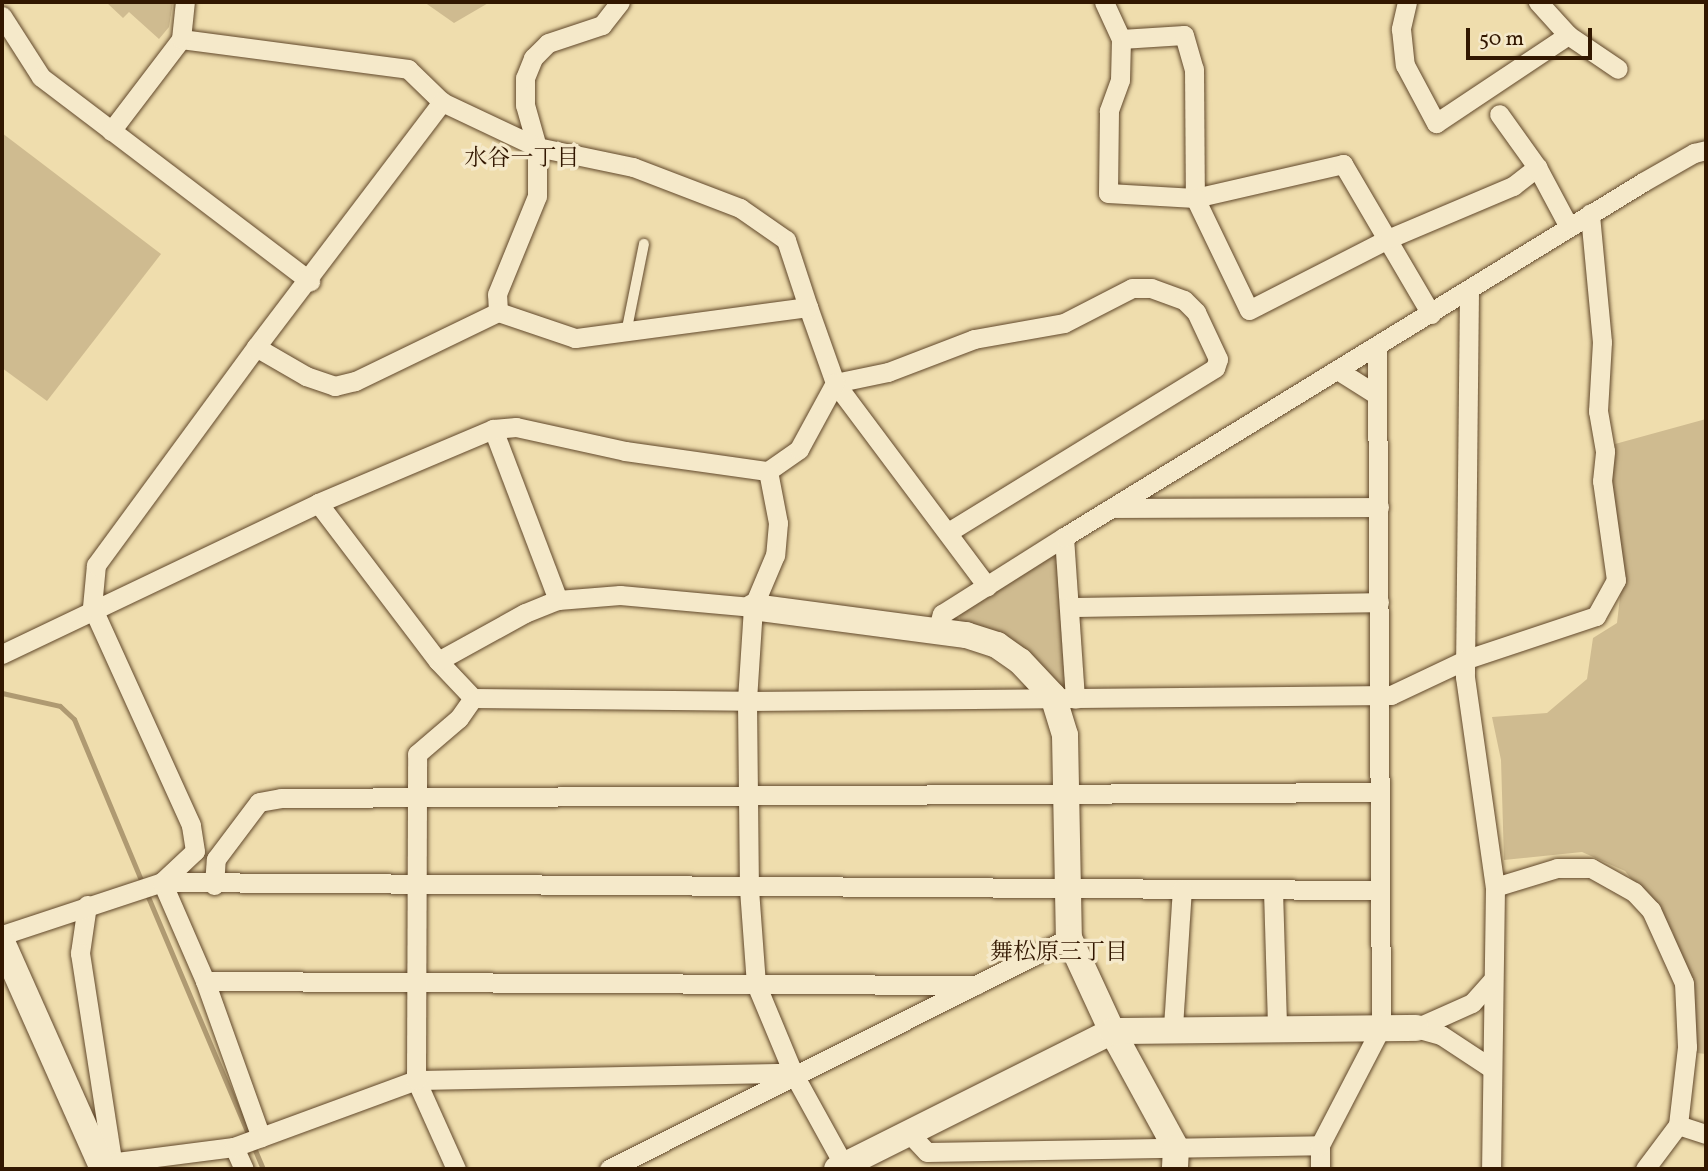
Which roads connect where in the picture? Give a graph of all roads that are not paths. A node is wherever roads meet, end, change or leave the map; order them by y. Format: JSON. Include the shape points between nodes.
{"nodes":[{"id":1,"x":185,"y":2,"type":"edge"},
{"id":2,"x":620,"y":2,"type":"edge"},
{"id":3,"x":1104,"y":2,"type":"edge"},
{"id":4,"x":1407,"y":2,"type":"edge"},
{"id":5,"x":1538,"y":2,"type":"edge"},
{"id":6,"x":2,"y":16,"type":"edge"},
{"id":7,"x":1568,"y":35,"type":"junction"},
{"id":8,"x":181,"y":39,"type":"junction"},
{"id":9,"x":1121,"y":40,"type":"junction"},
{"id":10,"x":1618,"y":69,"type":"dead end"},
{"id":11,"x":442,"y":102,"type":"junction"},
{"id":12,"x":1499,"y":114,"type":"dead end"},
{"id":13,"x":111,"y":131,"type":"junction"},
{"id":14,"x":537,"y":147,"type":"junction"},
{"id":15,"x":1706,"y":150,"type":"edge"},
{"id":16,"x":1537,"y":167,"type":"junction"},
{"id":17,"x":1195,"y":198,"type":"junction"},
{"id":18,"x":1590,"y":215,"type":"junction"},
{"id":19,"x":1569,"y":227,"type":"junction"},
{"id":20,"x":1390,"y":239,"type":"junction"},
{"id":21,"x":644,"y":244,"type":"dead end"},
{"id":22,"x":310,"y":281,"type":"junction"},
{"id":23,"x":1469,"y":290,"type":"junction"},
{"id":24,"x":808,"y":307,"type":"junction"},
{"id":25,"x":498,"y":312,"type":"junction"},
{"id":26,"x":1431,"y":313,"type":"junction"},
{"id":27,"x":626,"y":333,"type":"junction"},
{"id":28,"x":256,"y":347,"type":"junction"},
{"id":29,"x":1377,"y":347,"type":"junction"},
{"id":30,"x":1339,"y":371,"type":"junction"},
{"id":31,"x":835,"y":383,"type":"junction"},
{"id":32,"x":1377,"y":395,"type":"junction"},
{"id":33,"x":493,"y":429,"type":"junction"},
{"id":34,"x":768,"y":471,"type":"junction"},
{"id":35,"x":318,"y":503,"type":"junction"},
{"id":36,"x":1379,"y":507,"type":"junction"},
{"id":37,"x":1114,"y":508,"type":"junction"},
{"id":38,"x":950,"y":531,"type":"junction"},
{"id":39,"x":1064,"y":537,"type":"junction"},
{"id":40,"x":987,"y":586,"type":"junction"},
{"id":41,"x":558,"y":600,"type":"junction"},
{"id":42,"x":1379,"y":602,"type":"junction"},
{"id":43,"x":92,"y":607,"type":"junction"},
{"id":44,"x":753,"y":607,"type":"junction"},
{"id":45,"x":1069,"y":607,"type":"junction"},
{"id":46,"x":937,"y":631,"type":"junction"},
{"id":47,"x":2,"y":654,"type":"edge"},
{"id":48,"x":1466,"y":659,"type":"junction"},
{"id":49,"x":438,"y":662,"type":"junction"},
{"id":50,"x":1379,"y":696,"type":"junction"},
{"id":51,"x":1064,"y":697,"type":"junction"},
{"id":52,"x":473,"y":698,"type":"junction"},
{"id":53,"x":747,"y":701,"type":"junction"},
{"id":54,"x":1067,"y":792,"type":"junction"},
{"id":55,"x":1378,"y":792,"type":"junction"},
{"id":56,"x":748,"y":796,"type":"junction"},
{"id":57,"x":416,"y":797,"type":"junction"},
{"id":58,"x":162,"y":882,"type":"junction"},
{"id":59,"x":214,"y":885,"type":"junction"},
{"id":60,"x":418,"y":887,"type":"junction"},
{"id":61,"x":1495,"y":887,"type":"junction"},
{"id":62,"x":749,"y":889,"type":"junction"},
{"id":63,"x":1182,"y":889,"type":"junction"},
{"id":64,"x":1070,"y":890,"type":"junction"},
{"id":65,"x":1273,"y":890,"type":"junction"},
{"id":66,"x":1379,"y":890,"type":"junction"},
{"id":67,"x":88,"y":905,"type":"junction"},
{"id":68,"x":2,"y":935,"type":"edge"},
{"id":69,"x":1069,"y":938,"type":"junction"},
{"id":70,"x":2,"y":942,"type":"edge"},
{"id":71,"x":205,"y":981,"type":"junction"},
{"id":72,"x":1492,"y":981,"type":"junction"},
{"id":73,"x":418,"y":982,"type":"junction"},
{"id":74,"x":756,"y":984,"type":"junction"},
{"id":75,"x":976,"y":985,"type":"junction"},
{"id":76,"x":1173,"y":1027,"type":"junction"},
{"id":77,"x":1277,"y":1028,"type":"junction"},
{"id":78,"x":1381,"y":1028,"type":"junction"},
{"id":79,"x":1416,"y":1028,"type":"junction"},
{"id":80,"x":1112,"y":1031,"type":"junction"},
{"id":81,"x":1492,"y":1068,"type":"junction"},
{"id":82,"x":793,"y":1073,"type":"junction"},
{"id":83,"x":416,"y":1080,"type":"junction"},
{"id":84,"x":1678,"y":1125,"type":"junction"},
{"id":85,"x":909,"y":1133,"type":"junction"},
{"id":86,"x":1706,"y":1134,"type":"edge"},
{"id":87,"x":261,"y":1137,"type":"junction"},
{"id":88,"x":1320,"y":1145,"type":"junction"},
{"id":89,"x":234,"y":1147,"type":"junction"},
{"id":90,"x":1176,"y":1158,"type":"edge"},
{"id":91,"x":106,"y":1166,"type":"edge"},
{"id":92,"x":842,"y":1168,"type":"edge"},
{"id":93,"x":244,"y":1169,"type":"edge"},
{"id":94,"x":456,"y":1169,"type":"edge"},
{"id":95,"x":609,"y":1169,"type":"edge"},
{"id":96,"x":1320,"y":1169,"type":"edge"},
{"id":97,"x":1491,"y":1169,"type":"edge"},
{"id":98,"x":1645,"y":1169,"type":"edge"}],
"edges":[{"from":1,"to":8,"type":"street"},
{"from":2,"to":14,"type":"street","via":[[602,25],[548,43],[533,58],[525,78],[525,106]]},
{"from":3,"to":9,"type":"street"},
{"from":4,"to":7,"type":"street","via":[[1401,29],[1405,65],[1436,124]]},
{"from":5,"to":7,"type":"street"},
{"from":6,"to":13,"type":"street","via":[[41,77]]},
{"from":7,"to":10,"type":"street"},
{"from":8,"to":11,"type":"street","via":[[408,69]]},
{"from":8,"to":13,"type":"street"},
{"from":9,"to":17,"type":"street","via":[[1184,35],[1194,69]]},
{"from":9,"to":17,"type":"street","via":[[1120,80],[1109,111],[1108,193]]},
{"from":11,"to":14,"type":"street"},
{"from":11,"to":22,"type":"street"},
{"from":12,"to":16,"type":"street"},
{"from":13,"to":22,"type":"street"},
{"from":14,"to":24,"type":"street","via":[[633,167],[740,208],[786,240]]},
{"from":14,"to":25,"type":"street","via":[[537,195],[497,294]]},
{"from":15,"to":18,"type":"street"},
{"from":16,"to":19,"type":"street"},
{"from":16,"to":20,"type":"street","via":[[1513,186]]},
{"from":17,"to":20,"type":"street","via":[[1343,164]]},
{"from":17,"to":20,"type":"street","via":[[1249,310]]},
{"from":18,"to":19,"type":"street"},
{"from":18,"to":48,"type":"street","via":[[1602,342],[1598,411],[1605,451],[1602,481],[1616,580],[1596,616]]},
{"from":19,"to":23,"type":"street"},
{"from":20,"to":26,"type":"street"},
{"from":21,"to":27,"type":"lane"},
{"from":22,"to":28,"type":"street"},
{"from":23,"to":26,"type":"street"},
{"from":23,"to":48,"type":"street"},
{"from":24,"to":27,"type":"street"},
{"from":24,"to":31,"type":"street"},
{"from":25,"to":27,"type":"street","via":[[575,338]]},
{"from":25,"to":28,"type":"street","via":[[355,381],[335,386],[306,376]]},
{"from":26,"to":29,"type":"street"},
{"from":28,"to":43,"type":"street","via":[[96,565]]},
{"from":29,"to":30,"type":"street"},
{"from":29,"to":32,"type":"street"},
{"from":30,"to":32,"type":"street"},
{"from":30,"to":37,"type":"street"},
{"from":31,"to":34,"type":"street","via":[[799,449]]},
{"from":31,"to":38,"type":"street"},
{"from":31,"to":38,"type":"street","via":[[888,372],[974,339],[1064,323],[1132,288],[1151,288],[1184,300],[1196,312],[1218,359],[1215,368]]},
{"from":32,"to":36,"type":"street"},
{"from":33,"to":34,"type":"street","via":[[516,428]]},
{"from":33,"to":35,"type":"street"},
{"from":33,"to":41,"type":"street"},
{"from":34,"to":44,"type":"street","via":[[778,523],[775,555]]},
{"from":35,"to":43,"type":"street"},
{"from":35,"to":49,"type":"street"},
{"from":36,"to":37,"type":"street"},
{"from":36,"to":42,"type":"street"},
{"from":37,"to":39,"type":"street"},
{"from":38,"to":40,"type":"street"},
{"from":39,"to":40,"type":"street"},
{"from":39,"to":45,"type":"street"},
{"from":40,"to":46,"type":"street","via":[[942,614]]},
{"from":41,"to":44,"type":"street","via":[[620,595]]},
{"from":41,"to":49,"type":"street","via":[[525,613]]},
{"from":42,"to":45,"type":"street"},
{"from":42,"to":50,"type":"street"},
{"from":43,"to":47,"type":"street"},
{"from":43,"to":58,"type":"street","via":[[191,825],[195,851]]},
{"from":44,"to":46,"type":"street"},
{"from":44,"to":53,"type":"street"},
{"from":45,"to":51,"type":"street"},
{"from":46,"to":51,"type":"street","via":[[997,645]]},
{"from":48,"to":50,"type":"street","via":[[1391,695]]},
{"from":48,"to":61,"type":"street"},
{"from":49,"to":52,"type":"street"},
{"from":50,"to":51,"type":"street"},
{"from":50,"to":55,"type":"street"},
{"from":51,"to":53,"type":"street"},
{"from":51,"to":54,"type":"street"},
{"from":52,"to":53,"type":"street"},
{"from":52,"to":57,"type":"street","via":[[459,718],[419,750]]},
{"from":53,"to":56,"type":"street"},
{"from":54,"to":55,"type":"street"},
{"from":54,"to":56,"type":"street"},
{"from":54,"to":64,"type":"street"},
{"from":55,"to":66,"type":"street"},
{"from":56,"to":57,"type":"street"},
{"from":56,"to":62,"type":"street"},
{"from":57,"to":59,"type":"street","via":[[259,802],[216,859]]},
{"from":57,"to":60,"type":"street"},
{"from":58,"to":59,"type":"street"},
{"from":58,"to":67,"type":"street"},
{"from":58,"to":71,"type":"street"},
{"from":59,"to":60,"type":"street"},
{"from":60,"to":62,"type":"street"},
{"from":60,"to":73,"type":"street"},
{"from":61,"to":72,"type":"street"},
{"from":61,"to":84,"type":"street","via":[[1556,868],[1591,868],[1634,892],[1651,910],[1684,983],[1687,1046]]},
{"from":62,"to":64,"type":"street"},
{"from":62,"to":74,"type":"street"},
{"from":63,"to":64,"type":"street"},
{"from":63,"to":65,"type":"street"},
{"from":63,"to":76,"type":"street"},
{"from":64,"to":69,"type":"street"},
{"from":65,"to":66,"type":"street"},
{"from":65,"to":77,"type":"street"},
{"from":66,"to":78,"type":"street"},
{"from":67,"to":68,"type":"street"},
{"from":67,"to":91,"type":"street","via":[[80,953]]},
{"from":69,"to":75,"type":"street"},
{"from":69,"to":80,"type":"street"},
{"from":70,"to":91,"type":"street"},
{"from":71,"to":73,"type":"street"},
{"from":71,"to":87,"type":"street"},
{"from":72,"to":79,"type":"street","via":[[1472,1003]]},
{"from":72,"to":81,"type":"street"},
{"from":73,"to":74,"type":"street"},
{"from":73,"to":83,"type":"street"},
{"from":74,"to":75,"type":"street"},
{"from":74,"to":82,"type":"street"},
{"from":75,"to":82,"type":"street"},
{"from":76,"to":77,"type":"street"},
{"from":76,"to":80,"type":"street"},
{"from":77,"to":78,"type":"street"},
{"from":78,"to":79,"type":"street"},
{"from":78,"to":88,"type":"street"},
{"from":79,"to":81,"type":"street","via":[[1441,1035]]},
{"from":80,"to":85,"type":"street"},
{"from":80,"to":90,"type":"street"},
{"from":81,"to":97,"type":"street"},
{"from":82,"to":83,"type":"street"},
{"from":82,"to":92,"type":"street"},
{"from":82,"to":95,"type":"street"},
{"from":83,"to":87,"type":"street"},
{"from":83,"to":94,"type":"street"},
{"from":84,"to":86,"type":"street"},
{"from":84,"to":98,"type":"street"},
{"from":85,"to":90,"type":"street","via":[[927,1152]]},
{"from":85,"to":92,"type":"street"},
{"from":87,"to":89,"type":"street"},
{"from":88,"to":90,"type":"street"},
{"from":88,"to":96,"type":"street"},
{"from":89,"to":91,"type":"street"},
{"from":89,"to":93,"type":"street"}]}
